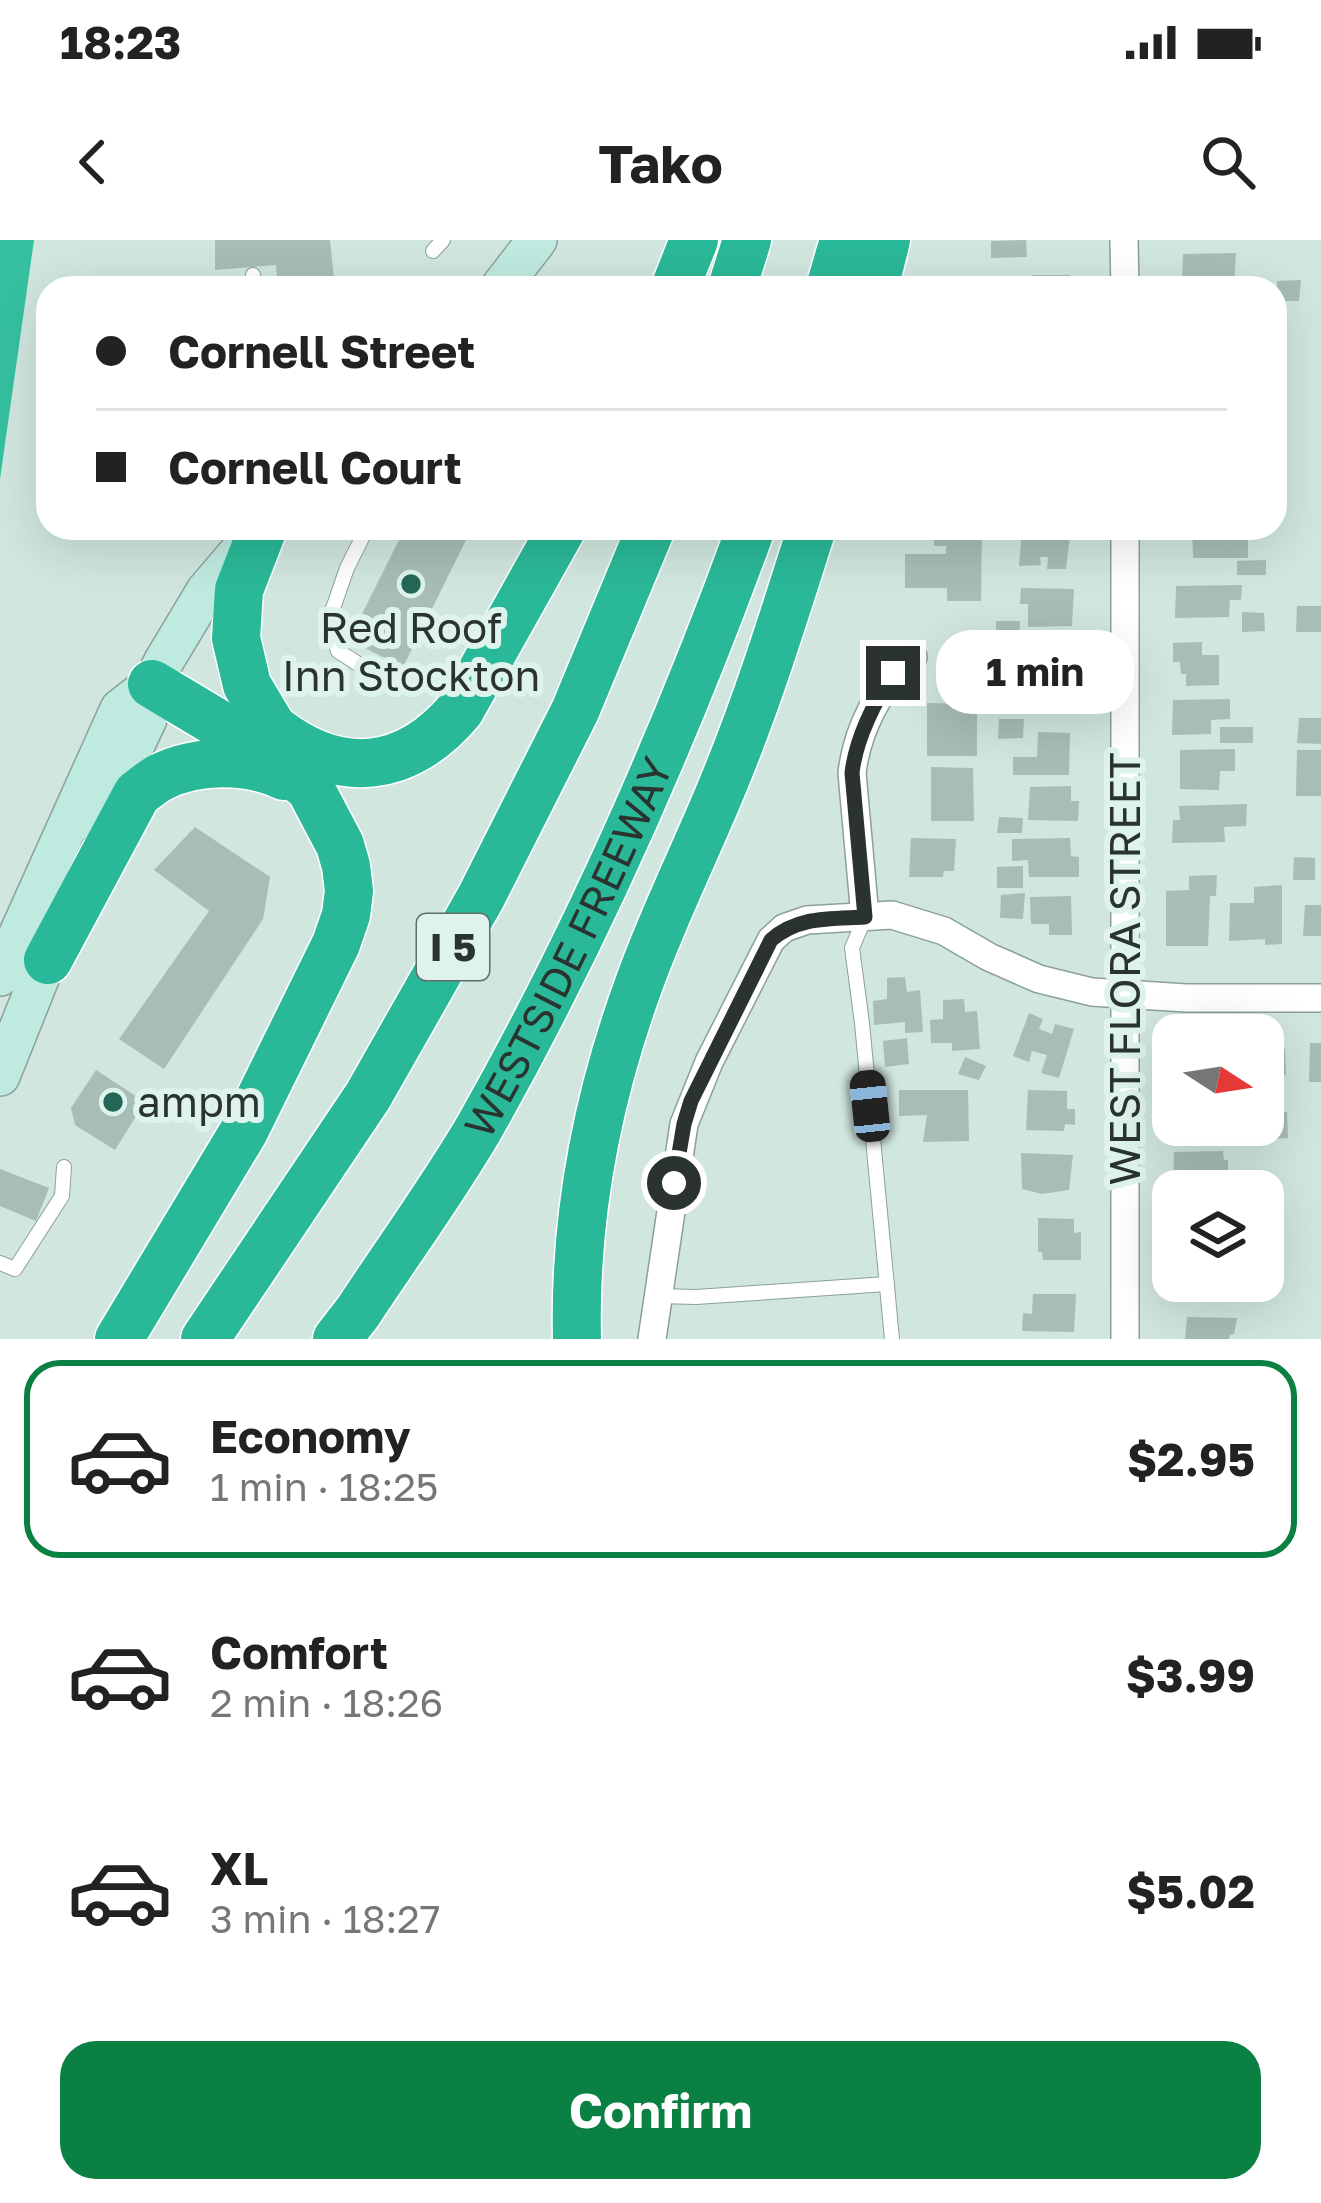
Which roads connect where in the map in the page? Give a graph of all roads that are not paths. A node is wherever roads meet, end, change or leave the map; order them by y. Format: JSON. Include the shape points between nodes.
{"nodes":[{"id":1,"x":537,"y":240,"type":"edge"},
{"id":2,"x":694,"y":240,"type":"edge"},
{"id":3,"x":747,"y":240,"type":"edge"},
{"id":4,"x":844,"y":240,"type":"edge"},
{"id":5,"x":886,"y":240,"type":"edge"},
{"id":6,"x":1124,"y":240,"type":"edge"},
{"id":7,"x":509,"y":276,"type":"edge"},
{"id":8,"x":680,"y":276,"type":"edge"},
{"id":9,"x":736,"y":276,"type":"edge"},
{"id":10,"x":834,"y":276,"type":"edge"},
{"id":11,"x":877,"y":276,"type":"edge"},
{"id":12,"x":1125,"y":276,"type":"edge"},
{"id":13,"x":251,"y":540,"type":"edge"},
{"id":14,"x":257,"y":540,"type":"edge"},
{"id":15,"x":361,"y":540,"type":"edge"},
{"id":16,"x":555,"y":540,"type":"edge"},
{"id":17,"x":646,"y":540,"type":"edge"},
{"id":18,"x":747,"y":540,"type":"edge"},
{"id":19,"x":808,"y":540,"type":"edge"},
{"id":20,"x":1125,"y":540,"type":"edge"},
{"id":21,"x":913,"y":657,"type":"dead end"},
{"id":22,"x":366,"y":669,"type":"dead end"},
{"id":23,"x":158,"y":673,"type":"junction"},
{"id":24,"x":272,"y":727,"type":"junction"},
{"id":25,"x":310,"y":788,"type":"junction"},
{"id":26,"x":865,"y":917,"type":"junction"},
{"id":27,"x":48,"y":959,"type":"junction"},
{"id":28,"x":0,"y":976,"type":"edge"},
{"id":29,"x":1127,"y":995,"type":"junction"},
{"id":30,"x":1321,"y":998,"type":"edge"},
{"id":31,"x":0,"y":1000,"type":"edge"},
{"id":32,"x":5,"y":1064,"type":"edge"},
{"id":33,"x":64,"y":1168,"type":"dead end"},
{"id":34,"x":0,"y":1263,"type":"edge"},
{"id":35,"x":887,"y":1284,"type":"junction"},
{"id":36,"x":658,"y":1296,"type":"junction"},
{"id":37,"x":119,"y":1339,"type":"edge"},
{"id":38,"x":205,"y":1339,"type":"edge"},
{"id":39,"x":337,"y":1339,"type":"edge"},
{"id":40,"x":577,"y":1339,"type":"edge"},
{"id":41,"x":652,"y":1339,"type":"edge"},
{"id":42,"x":892,"y":1339,"type":"edge"},
{"id":43,"x":1125,"y":1339,"type":"edge"}],
"edges":[{"from":1,"to":7,"type":"main road"},
{"from":2,"to":8,"type":"highway"},
{"from":3,"to":9,"type":"highway"},
{"from":4,"to":10,"type":"highway"},
{"from":5,"to":11,"type":"highway"},
{"from":6,"to":12,"type":"street"},
{"from":13,"to":23,"type":"main road","via":[[206,591]]},
{"from":14,"to":24,"type":"highway","via":[[239,590],[236,638],[247,686]]},
{"from":15,"to":22,"type":"lane","via":[[329,620],[338,651]]},
{"from":16,"to":24,"type":"highway","via":[[460,710],[426,743],[370,764],[336,761]]},
{"from":17,"to":38,"type":"highway","number":"I 5","via":[[575,711],[481,897],[368,1096]]},
{"from":18,"to":39,"type":"highway","name":"WESTSIDE FREEWAY","number":"I 5","via":[[564,969],[477,1132]]},
{"from":19,"to":40,"type":"highway","via":[[764,678],[621,1036],[580,1229]]},
{"from":20,"to":29,"type":"street","name":"WEST FLORA STREET"},
{"from":21,"to":26,"type":"street","via":[[880,695],[853,761]]},
{"from":23,"to":24,"type":"highway"},
{"from":23,"to":25,"type":"highway"},
{"from":23,"to":27,"type":"main road","via":[[147,719]]},
{"from":23,"to":28,"type":"main road","via":[[120,709]]},
{"from":25,"to":27,"type":"highway","via":[[243,764],[161,777],[137,794]]},
{"from":25,"to":37,"type":"highway","via":[[346,866],[341,930],[244,1132]]},
{"from":26,"to":29,"type":"street","via":[[903,917],[1039,979]]},
{"from":26,"to":35,"type":"lane","via":[[852,948]]},
{"from":26,"to":36,"type":"street","via":[[806,920],[771,940],[691,1101]]},
{"from":27,"to":32,"type":"main road"},
{"from":29,"to":30,"type":"street"},
{"from":29,"to":43,"type":"street","name":"WEST FLORA STREET"},
{"from":31,"to":32,"type":"main road"},
{"from":33,"to":34,"type":"lane","via":[[62,1196],[15,1269]]},
{"from":35,"to":36,"type":"lane"},
{"from":35,"to":42,"type":"lane"},
{"from":36,"to":41,"type":"street"}]}
